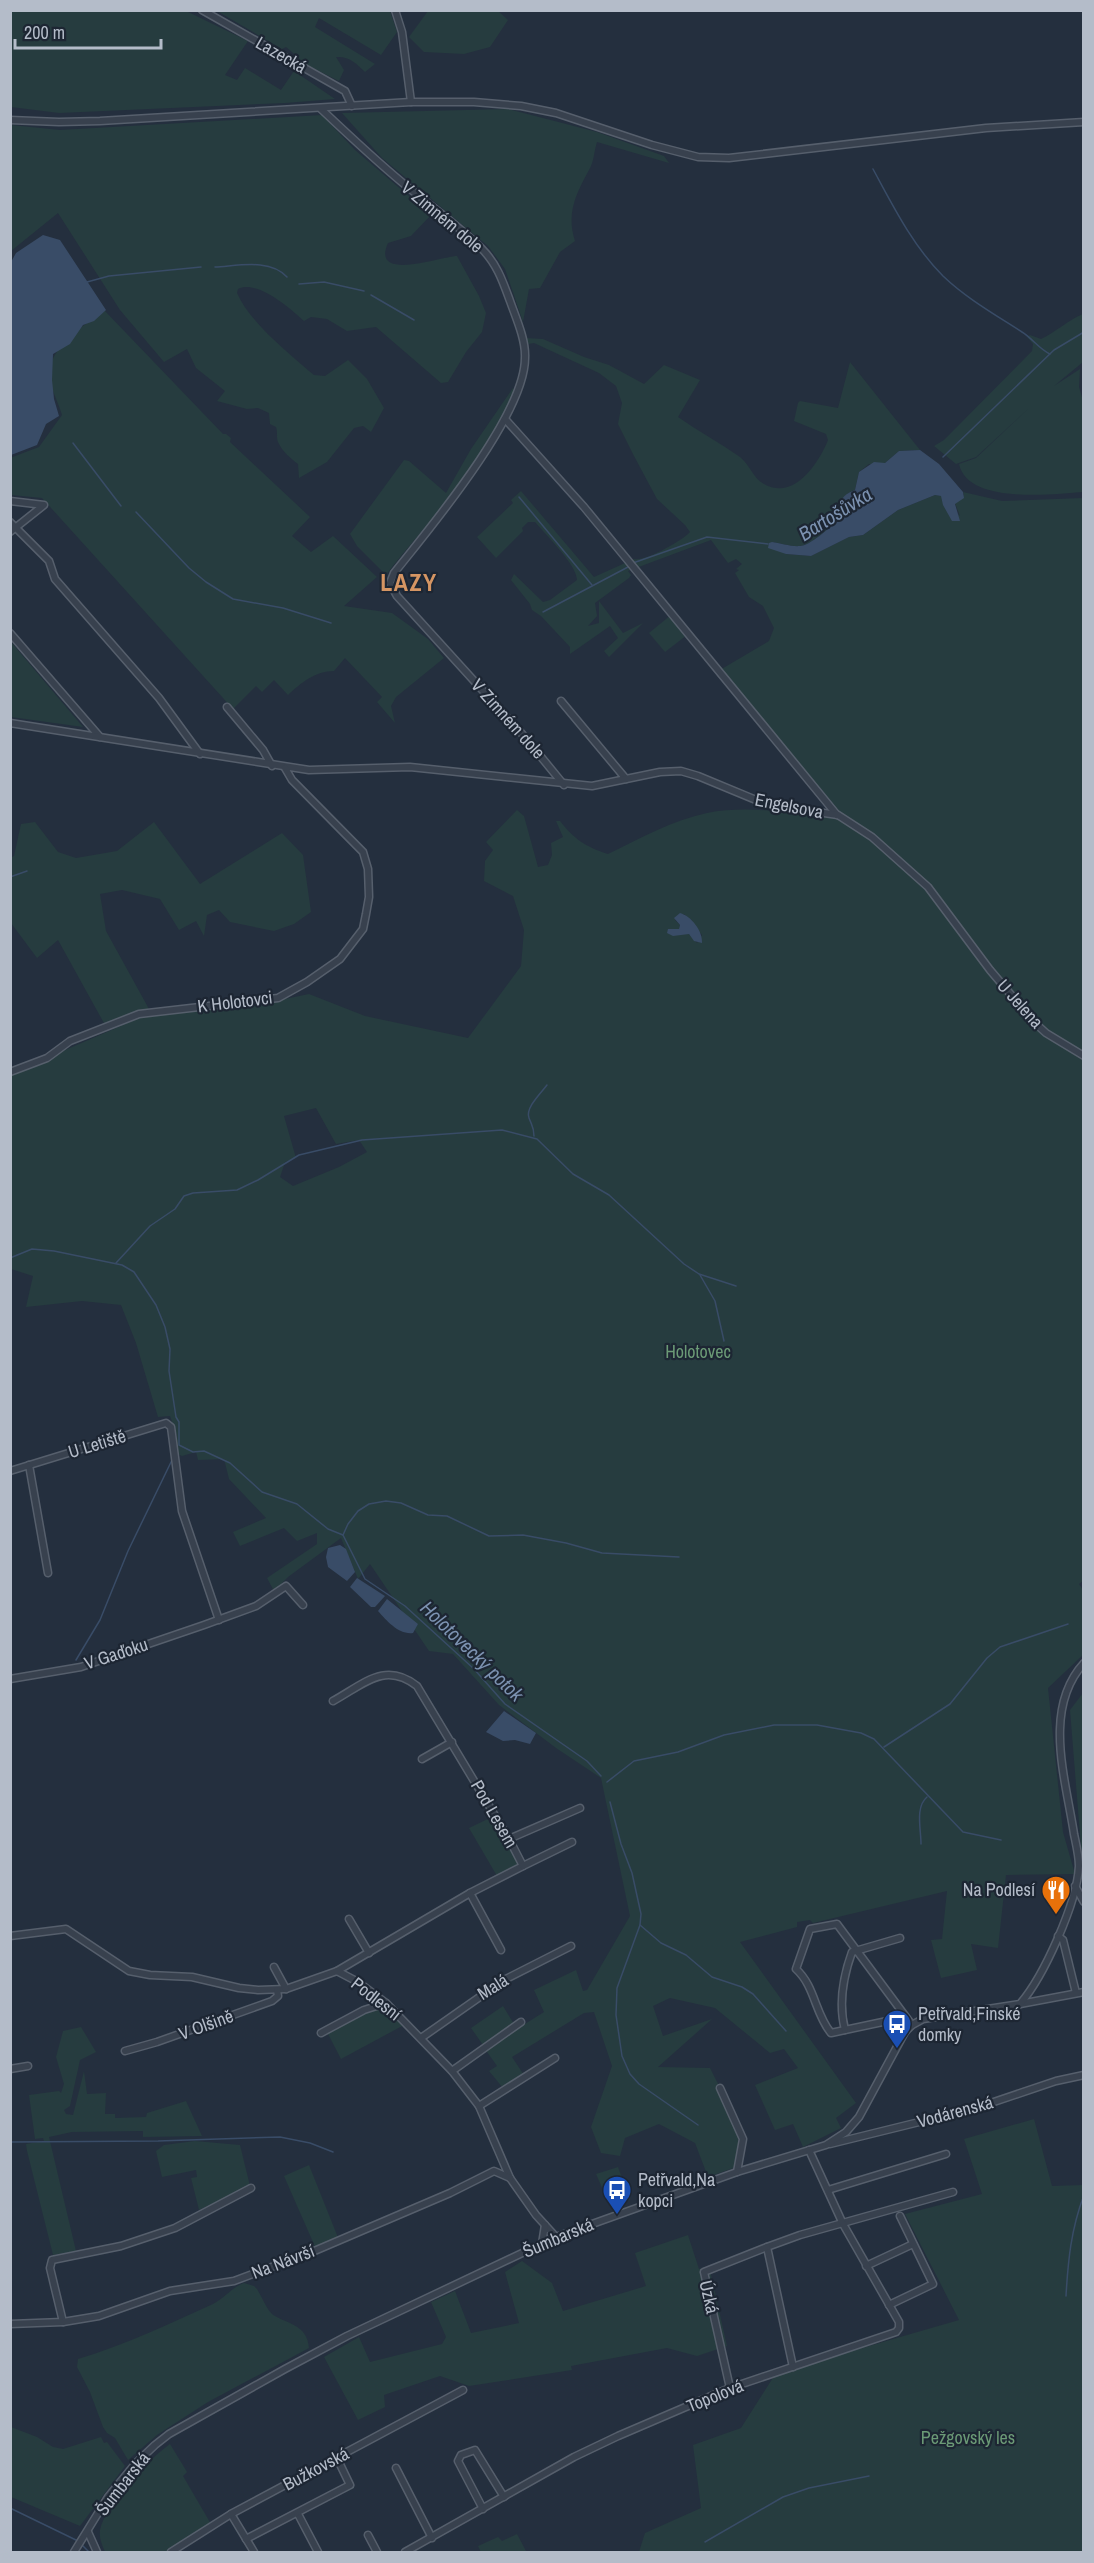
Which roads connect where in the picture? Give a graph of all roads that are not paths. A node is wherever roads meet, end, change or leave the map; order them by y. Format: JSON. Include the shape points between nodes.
{"nodes":[{"id":1,"x":202,"y":10,"type":"edge"},
{"id":2,"x":395,"y":10,"type":"edge"},
{"id":3,"x":411,"y":102,"type":"junction"},
{"id":4,"x":352,"y":106,"type":"junction"},
{"id":5,"x":321,"y":109,"type":"junction"},
{"id":6,"x":10,"y":120,"type":"edge"},
{"id":7,"x":1083,"y":122,"type":"edge"},
{"id":8,"x":505,"y":419,"type":"junction"},
{"id":9,"x":10,"y":501,"type":"edge"},
{"id":10,"x":10,"y":522,"type":"edge"},
{"id":11,"x":13,"y":530,"type":"edge"},
{"id":12,"x":10,"y":633,"type":"edge"},
{"id":13,"x":561,"y":701,"type":"dead end"},
{"id":14,"x":228,"y":708,"type":"dead end"},
{"id":15,"x":10,"y":723,"type":"edge"},
{"id":16,"x":100,"y":738,"type":"junction"},
{"id":17,"x":200,"y":754,"type":"junction"},
{"id":18,"x":272,"y":766,"type":"junction"},
{"id":19,"x":285,"y":768,"type":"junction"},
{"id":20,"x":626,"y":779,"type":"junction"},
{"id":21,"x":564,"y":785,"type":"junction"},
{"id":22,"x":838,"y":815,"type":"junction"},
{"id":23,"x":990,"y":970,"type":"joint"},
{"id":24,"x":1083,"y":1056,"type":"edge"},
{"id":25,"x":10,"y":1072,"type":"edge"},
{"id":26,"x":29,"y":1466,"type":"junction"},
{"id":27,"x":10,"y":1471,"type":"edge"},
{"id":28,"x":48,"y":1573,"type":"dead end"},
{"id":29,"x":303,"y":1605,"type":"dead end"},
{"id":30,"x":219,"y":1620,"type":"junction"},
{"id":31,"x":1083,"y":1663,"type":"edge"},
{"id":32,"x":10,"y":1679,"type":"edge"},
{"id":33,"x":333,"y":1701,"type":"dead end"},
{"id":34,"x":452,"y":1742,"type":"junction"},
{"id":35,"x":422,"y":1759,"type":"dead end"},
{"id":36,"x":580,"y":1808,"type":"dead end"},
{"id":37,"x":509,"y":1839,"type":"junction"},
{"id":38,"x":572,"y":1842,"type":"dead end"},
{"id":39,"x":523,"y":1866,"type":"junction"},
{"id":40,"x":1075,"y":1886,"type":"junction"},
{"id":41,"x":470,"y":1893,"type":"junction"},
{"id":42,"x":1083,"y":1904,"type":"edge"},
{"id":43,"x":1070,"y":1906,"type":"junction"},
{"id":44,"x":349,"y":1919,"type":"dead end"},
{"id":45,"x":10,"y":1936,"type":"edge"},
{"id":46,"x":1058,"y":1936,"type":"junction"},
{"id":47,"x":900,"y":1938,"type":"dead end"},
{"id":48,"x":571,"y":1946,"type":"dead end"},
{"id":49,"x":501,"y":1950,"type":"dead end"},
{"id":50,"x":857,"y":1951,"type":"junction"},
{"id":51,"x":369,"y":1953,"type":"junction"},
{"id":52,"x":274,"y":1967,"type":"dead end"},
{"id":53,"x":337,"y":1971,"type":"junction"},
{"id":54,"x":286,"y":1989,"type":"junction"},
{"id":55,"x":277,"y":1990,"type":"junction"},
{"id":56,"x":1083,"y":1992,"type":"edge"},
{"id":57,"x":1076,"y":1993,"type":"junction"},
{"id":58,"x":386,"y":2003,"type":"junction"},
{"id":59,"x":1020,"y":2004,"type":"junction"},
{"id":60,"x":906,"y":2017,"type":"junction"},
{"id":61,"x":521,"y":2022,"type":"dead end"},
{"id":62,"x":912,"y":2025,"type":"junction"},
{"id":63,"x":845,"y":2030,"type":"junction"},
{"id":64,"x":321,"y":2033,"type":"dead end"},
{"id":65,"x":421,"y":2038,"type":"junction"},
{"id":66,"x":125,"y":2050,"type":"dead end"},
{"id":67,"x":555,"y":2058,"type":"dead end"},
{"id":68,"x":28,"y":2066,"type":"dead end"},
{"id":69,"x":10,"y":2069,"type":"edge"},
{"id":70,"x":452,"y":2071,"type":"junction"},
{"id":71,"x":1083,"y":2075,"type":"edge"},
{"id":72,"x":720,"y":2088,"type":"dead end"},
{"id":73,"x":479,"y":2106,"type":"junction"},
{"id":74,"x":826,"y":2145,"type":"junction"},
{"id":75,"x":809,"y":2150,"type":"junction"},
{"id":76,"x":946,"y":2154,"type":"dead end"},
{"id":77,"x":503,"y":2161,"type":"junction"},
{"id":78,"x":494,"y":2171,"type":"junction"},
{"id":79,"x":737,"y":2172,"type":"junction"},
{"id":80,"x":510,"y":2178,"type":"junction"},
{"id":81,"x":251,"y":2188,"type":"dead end"},
{"id":82,"x":828,"y":2190,"type":"junction"},
{"id":83,"x":953,"y":2192,"type":"dead end"},
{"id":84,"x":900,"y":2216,"type":"dead end"},
{"id":85,"x":843,"y":2224,"type":"junction"},
{"id":86,"x":544,"y":2225,"type":"junction"},
{"id":87,"x":556,"y":2237,"type":"junction"},
{"id":88,"x":542,"y":2244,"type":"junction"},
{"id":89,"x":913,"y":2244,"type":"junction"},
{"id":90,"x":767,"y":2247,"type":"junction"},
{"id":91,"x":866,"y":2266,"type":"junction"},
{"id":92,"x":889,"y":2305,"type":"junction"},
{"id":93,"x":63,"y":2322,"type":"junction"},
{"id":94,"x":10,"y":2324,"type":"edge"},
{"id":95,"x":793,"y":2367,"type":"junction"},
{"id":96,"x":730,"y":2388,"type":"junction"},
{"id":97,"x":463,"y":2390,"type":"dead end"},
{"id":98,"x":337,"y":2458,"type":"junction"},
{"id":99,"x":396,"y":2468,"type":"dead end"},
{"id":100,"x":504,"y":2497,"type":"junction"},
{"id":101,"x":483,"y":2509,"type":"junction"},
{"id":102,"x":231,"y":2514,"type":"junction"},
{"id":103,"x":298,"y":2514,"type":"junction"},
{"id":104,"x":88,"y":2532,"type":"junction"},
{"id":105,"x":368,"y":2535,"type":"dead end"},
{"id":106,"x":432,"y":2538,"type":"junction"},
{"id":107,"x":246,"y":2540,"type":"junction"},
{"id":108,"x":74,"y":2553,"type":"edge"},
{"id":109,"x":97,"y":2553,"type":"edge"},
{"id":110,"x":171,"y":2553,"type":"edge"},
{"id":111,"x":254,"y":2553,"type":"edge"},
{"id":112,"x":318,"y":2553,"type":"edge"},
{"id":113,"x":377,"y":2553,"type":"edge"},
{"id":114,"x":405,"y":2553,"type":"edge"}],
"edges":[{"from":1,"to":4,"type":"street","name":"Lazecká","via":[[345,91]]},
{"from":2,"to":3,"type":"street","via":[[402,32]]},
{"from":3,"to":4,"type":"street"},
{"from":3,"to":7,"type":"street","via":[[521,106],[579,120],[680,153],[729,158],[986,128]]},
{"from":4,"to":5,"type":"street"},
{"from":5,"to":6,"type":"street","via":[[60,122]]},
{"from":5,"to":8,"type":"street","name":"V Zimném dole","via":[[483,250],[499,270],[526,357],[522,379]]},
{"from":8,"to":21,"type":"street","name":"V Zimném dole","via":[[390,583],[397,596]]},
{"from":8,"to":22,"type":"street","via":[[584,507]]},
{"from":9,"to":11,"type":"street","via":[[44,505]]},
{"from":10,"to":11,"type":"street"},
{"from":11,"to":17,"type":"street","via":[[49,561],[55,579],[159,698]]},
{"from":12,"to":16,"type":"street"},
{"from":13,"to":20,"type":"street"},
{"from":14,"to":18,"type":"street"},
{"from":15,"to":16,"type":"street","name":"V Zimném dole"},
{"from":16,"to":17,"type":"street","name":"V Zimném dole"},
{"from":17,"to":18,"type":"street","name":"V Zimném dole"},
{"from":18,"to":19,"type":"street","name":"V Zimném dole"},
{"from":19,"to":21,"type":"street","name":"V Zimném dole","via":[[410,767]]},
{"from":19,"to":25,"type":"street","name":"K Holotovci","via":[[292,780],[363,852],[368,869],[369,897],[363,929],[340,959],[278,998],[139,1014],[70,1041],[47,1058]]},
{"from":20,"to":21,"type":"street","name":"Engelsova","via":[[592,786]]},
{"from":20,"to":22,"type":"street","name":"Engelsova","via":[[681,771],[768,805]]},
{"from":22,"to":23,"type":"street","name":"Engelsova","via":[[872,837],[928,887]]},
{"from":23,"to":24,"type":"street","name":"U Jelena","via":[[1035,1023]]},
{"from":26,"to":27,"type":"street","name":"U Letiště"},
{"from":26,"to":28,"type":"street"},
{"from":26,"to":30,"type":"street","name":"U Letiště","via":[[166,1423],[171,1427],[182,1511]]},
{"from":29,"to":30,"type":"street","name":"V Gaďoku","via":[[286,1586],[256,1606]]},
{"from":30,"to":32,"type":"street","name":"V Gaďoku","via":[[81,1667]]},
{"from":31,"to":40,"type":"street","via":[[1065,1692],[1060,1717],[1079,1866]]},
{"from":33,"to":34,"type":"street","name":"Pod Lesem","via":[[378,1676],[401,1676],[422,1691]]},
{"from":34,"to":35,"type":"street"},
{"from":34,"to":37,"type":"street","name":"Pod Lesem"},
{"from":36,"to":37,"type":"street"},
{"from":37,"to":39,"type":"street","name":"Pod Lesem"},
{"from":38,"to":39,"type":"street"},
{"from":39,"to":41,"type":"street","name":"Pod Lesem"},
{"from":40,"to":42,"type":"street"},
{"from":40,"to":43,"type":"street"},
{"from":41,"to":49,"type":"street"},
{"from":41,"to":51,"type":"street","name":"Pod Lesem"},
{"from":42,"to":43,"type":"street"},
{"from":43,"to":46,"type":"street"},
{"from":44,"to":51,"type":"street"},
{"from":45,"to":55,"type":"street","name":"Podlesní","via":[[66,1929],[129,1971]]},
{"from":46,"to":57,"type":"street","via":[[1063,1940]]},
{"from":46,"to":59,"type":"street"},
{"from":47,"to":50,"type":"street"},
{"from":48,"to":65,"type":"street","name":"Malá","via":[[504,1980]]},
{"from":50,"to":60,"type":"street"},
{"from":50,"to":63,"type":"street","via":[[852,1952],[845,1973],[841,2013]]},
{"from":50,"to":63,"type":"street","via":[[837,1924],[810,1929],[796,1969],[806,1978],[831,2033]]},
{"from":51,"to":53,"type":"street","name":"Pod Lesem"},
{"from":52,"to":54,"type":"street"},
{"from":53,"to":54,"type":"street","name":"Podlesní"},
{"from":53,"to":58,"type":"street","name":"Podlesní"},
{"from":54,"to":55,"type":"street","name":"Podlesní"},
{"from":55,"to":66,"type":"street","name":"V Olšině","via":[[278,1996],[272,2001]]},
{"from":56,"to":57,"type":"street"},
{"from":57,"to":59,"type":"street"},
{"from":58,"to":64,"type":"street"},
{"from":58,"to":65,"type":"street","name":"Podlesní"},
{"from":59,"to":62,"type":"street","via":[[923,2019]]},
{"from":60,"to":62,"type":"street"},
{"from":60,"to":63,"type":"street"},
{"from":61,"to":70,"type":"street"},
{"from":62,"to":74,"type":"street","name":"Šumbarská","via":[[860,2117]]},
{"from":65,"to":70,"type":"street","name":"Podlesní"},
{"from":67,"to":73,"type":"street"},
{"from":68,"to":69,"type":"street"},
{"from":70,"to":73,"type":"street","name":"Podlesní"},
{"from":71,"to":74,"type":"street","name":"Vodárenská","via":[[976,2108]]},
{"from":72,"to":79,"type":"street","via":[[743,2139]]},
{"from":73,"to":77,"type":"street","name":"Podlesní"},
{"from":74,"to":75,"type":"street","name":"Šumbarská"},
{"from":75,"to":79,"type":"street","name":"Šumbarská"},
{"from":75,"to":82,"type":"street","name":"Topolová"},
{"from":76,"to":82,"type":"street"},
{"from":77,"to":78,"type":"street","name":"Na Návrší"},
{"from":77,"to":80,"type":"street","name":"Podlesní"},
{"from":78,"to":80,"type":"street"},
{"from":78,"to":93,"type":"street","name":"Na Návrší","via":[[312,2252],[234,2281],[170,2291],[99,2316]]},
{"from":79,"to":87,"type":"street","name":"Šumbarská"},
{"from":80,"to":86,"type":"street","name":"Podlesní"},
{"from":81,"to":93,"type":"street","via":[[175,2228],[121,2246],[52,2260],[50,2268]]},
{"from":82,"to":85,"type":"street","name":"Topolová"},
{"from":83,"to":85,"type":"street"},
{"from":84,"to":89,"type":"street"},
{"from":85,"to":90,"type":"street","name":"Úzká"},
{"from":85,"to":91,"type":"street","name":"Topolová"},
{"from":86,"to":87,"type":"street","name":"Podlesní"},
{"from":86,"to":88,"type":"street"},
{"from":87,"to":88,"type":"street","name":"Šumbarská"},
{"from":88,"to":104,"type":"street","name":"Šumbarská","via":[[347,2336],[169,2434],[135,2464],[108,2497]]},
{"from":89,"to":91,"type":"street"},
{"from":89,"to":92,"type":"street","via":[[933,2284]]},
{"from":90,"to":95,"type":"street"},
{"from":90,"to":96,"type":"street","name":"Úzká","via":[[704,2272]]},
{"from":91,"to":92,"type":"street","name":"Topolová"},
{"from":92,"to":95,"type":"street","name":"Topolová","via":[[899,2322],[896,2332]]},
{"from":93,"to":94,"type":"street","name":"Na Návrší"},
{"from":95,"to":96,"type":"street","name":"Topolová"},
{"from":96,"to":100,"type":"street","name":"Topolová","via":[[574,2457]]},
{"from":97,"to":98,"type":"street","name":"Bužkovská"},
{"from":98,"to":102,"type":"street","name":"Bužkovská"},
{"from":98,"to":103,"type":"street","via":[[350,2486]]},
{"from":99,"to":106,"type":"street"},
{"from":100,"to":101,"type":"street","name":"Topolová"},
{"from":100,"to":101,"type":"street","via":[[475,2450],[461,2455],[458,2461]]},
{"from":101,"to":106,"type":"street","name":"Topolová"},
{"from":102,"to":107,"type":"street"},
{"from":102,"to":110,"type":"street","name":"Bužkovská"},
{"from":103,"to":107,"type":"street"},
{"from":103,"to":112,"type":"street"},
{"from":104,"to":108,"type":"street","name":"Šumbarská"},
{"from":104,"to":109,"type":"street"},
{"from":105,"to":113,"type":"street"},
{"from":106,"to":114,"type":"street","name":"Topolová"},
{"from":107,"to":111,"type":"street"}]}
